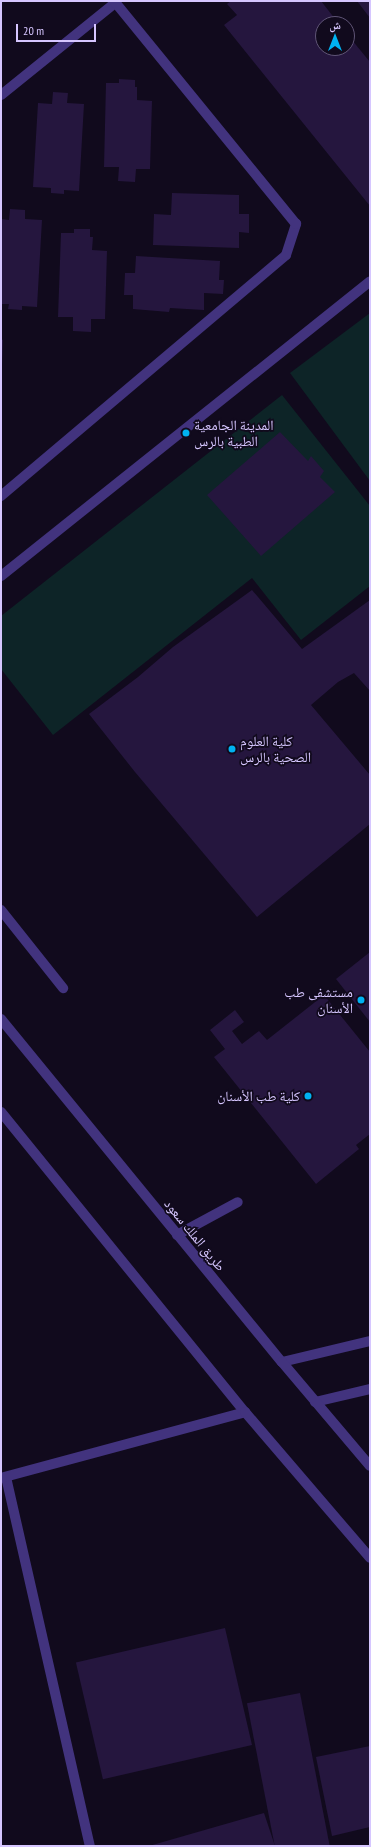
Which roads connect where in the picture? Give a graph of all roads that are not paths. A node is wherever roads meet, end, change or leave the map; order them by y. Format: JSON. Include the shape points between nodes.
{"nodes":[{"id":1,"x":116,"y":2,"type":"edge"},
{"id":2,"x":1,"y":94,"type":"edge"},
{"id":3,"x":370,"y":281,"type":"edge"},
{"id":4,"x":1,"y":496,"type":"edge"},
{"id":5,"x":1,"y":576,"type":"edge"},
{"id":6,"x":1,"y":910,"type":"edge"},
{"id":7,"x":63,"y":988,"type":"dead end"},
{"id":8,"x":1,"y":1019,"type":"edge"},
{"id":9,"x":1,"y":1112,"type":"edge"},
{"id":10,"x":238,"y":1202,"type":"dead end"},
{"id":11,"x":177,"y":1235,"type":"junction"},
{"id":12,"x":370,"y":1341,"type":"edge"},
{"id":13,"x":282,"y":1362,"type":"junction"},
{"id":14,"x":370,"y":1389,"type":"edge"},
{"id":15,"x":315,"y":1402,"type":"junction"},
{"id":16,"x":245,"y":1412,"type":"junction"},
{"id":17,"x":370,"y":1466,"type":"edge"},
{"id":18,"x":3,"y":1477,"type":"edge"},
{"id":19,"x":370,"y":1558,"type":"edge"},
{"id":20,"x":90,"y":1846,"type":"edge"}],
"edges":[{"from":1,"to":2,"type":"street"},
{"from":1,"to":4,"type":"street","via":[[296,224],[286,255]]},
{"from":3,"to":5,"type":"street"},
{"from":6,"to":7,"type":"street"},
{"from":8,"to":11,"type":"street","name":"طريق الملك سعود"},
{"from":9,"to":16,"type":"street"},
{"from":10,"to":11,"type":"street"},
{"from":11,"to":13,"type":"street","name":"طريق الملك سعود"},
{"from":12,"to":13,"type":"street"},
{"from":13,"to":15,"type":"street","name":"طريق الملك سعود"},
{"from":14,"to":15,"type":"street"},
{"from":15,"to":17,"type":"street","name":"طريق الملك سعود"},
{"from":16,"to":18,"type":"street"},
{"from":16,"to":19,"type":"street"},
{"from":18,"to":20,"type":"street"}]}
